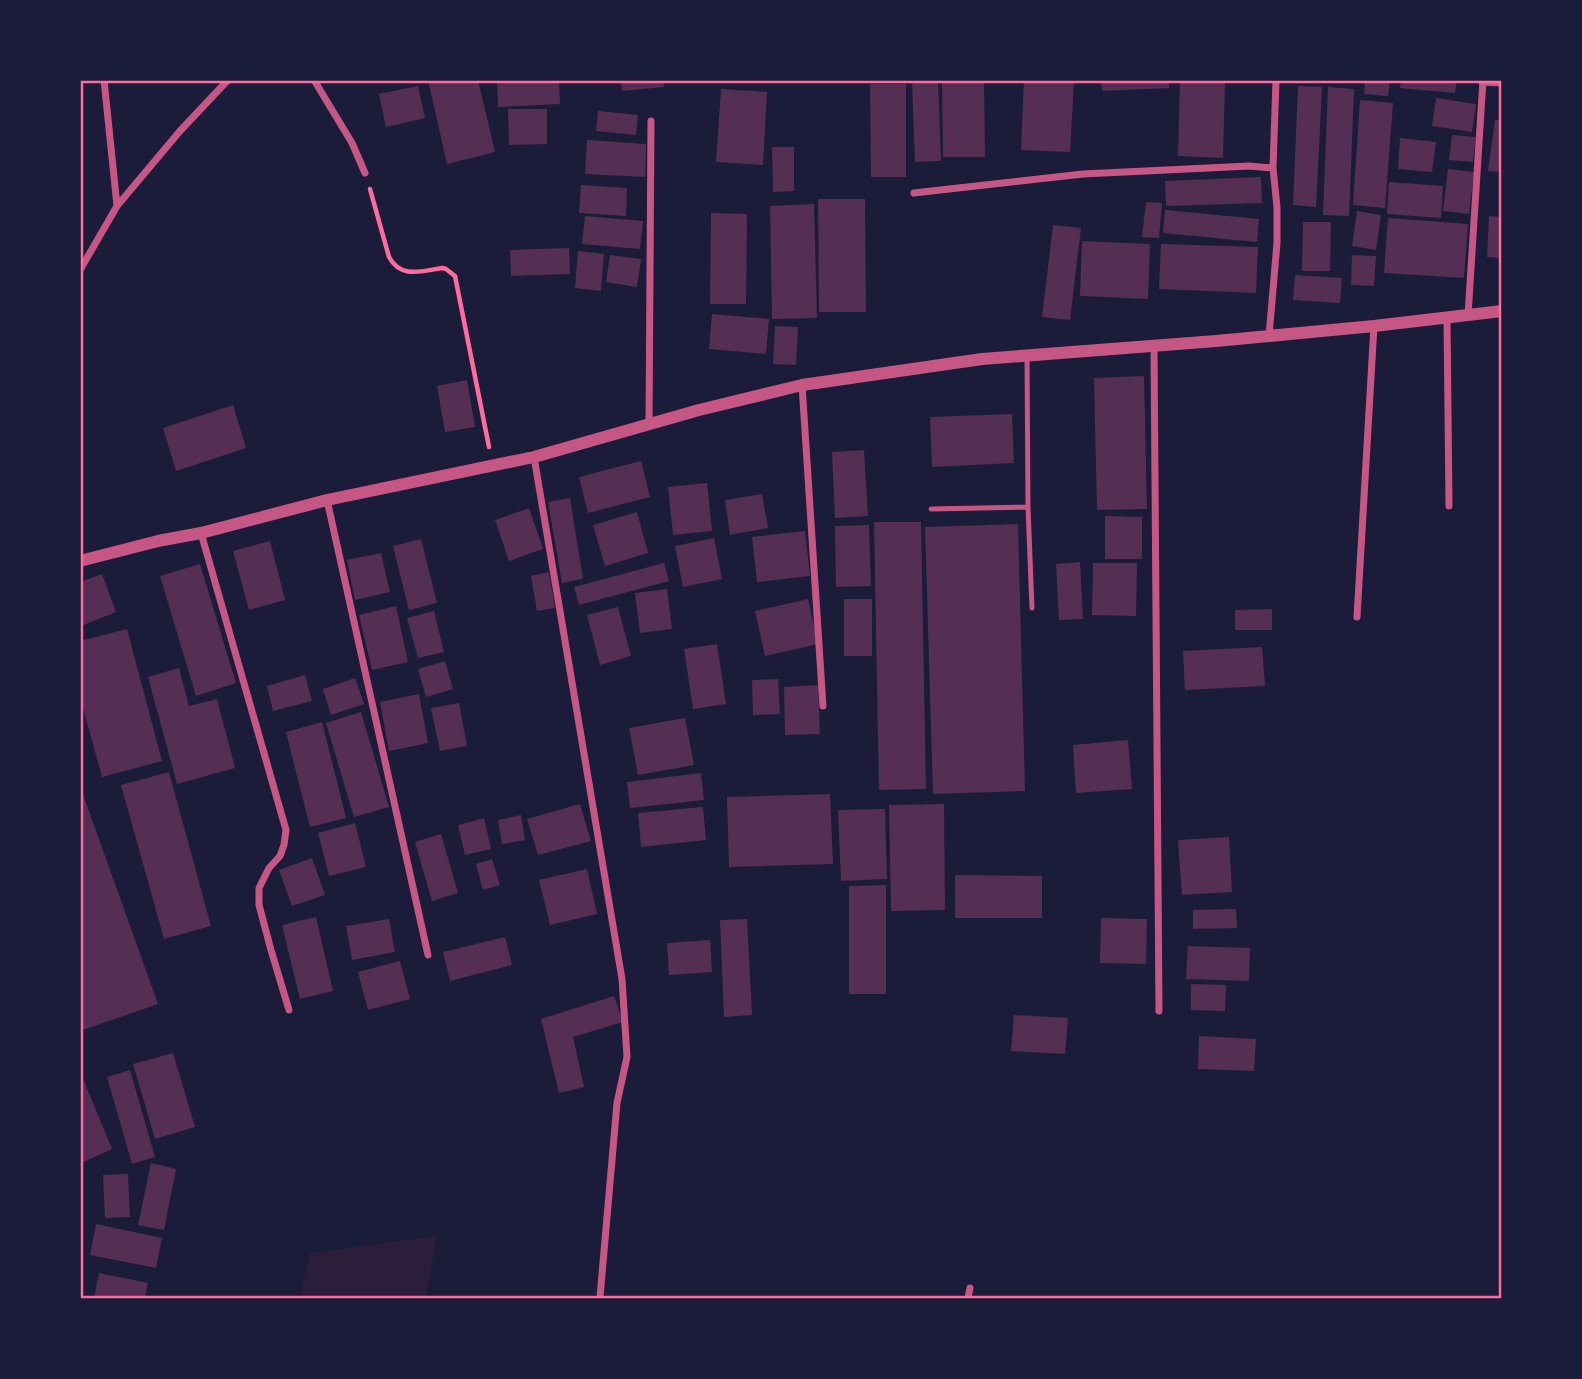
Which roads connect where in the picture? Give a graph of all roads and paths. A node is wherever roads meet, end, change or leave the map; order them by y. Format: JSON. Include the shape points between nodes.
{"nodes":[{"id":1,"x":104,"y":80,"type":"edge"},
{"id":2,"x":228,"y":80,"type":"edge"},
{"id":3,"x":314,"y":80,"type":"edge"},
{"id":4,"x":1276,"y":80,"type":"edge"},
{"id":5,"x":1483,"y":81,"type":"edge"},
{"id":6,"x":1502,"y":83,"type":"edge"},
{"id":7,"x":651,"y":121,"type":"dead end"},
{"id":8,"x":1273,"y":168,"type":"junction"},
{"id":9,"x":365,"y":173,"type":"joint"},
{"id":10,"x":914,"y":193,"type":"dead end"},
{"id":11,"x":117,"y":206,"type":"junction"},
{"id":12,"x":80,"y":270,"type":"edge"},
{"id":13,"x":1502,"y":311,"type":"edge"},
{"id":14,"x":1468,"y":316,"type":"junction"},
{"id":15,"x":1447,"y":318,"type":"junction"},
{"id":16,"x":1374,"y":326,"type":"junction"},
{"id":17,"x":1269,"y":336,"type":"junction"},
{"id":18,"x":1154,"y":345,"type":"junction"},
{"id":19,"x":1027,"y":356,"type":"junction"},
{"id":20,"x":802,"y":385,"type":"junction"},
{"id":21,"x":649,"y":425,"type":"junction"},
{"id":22,"x":534,"y":457,"type":"junction"},
{"id":23,"x":492,"y":465,"type":"junction"},
{"id":24,"x":327,"y":500,"type":"junction"},
{"id":25,"x":1449,"y":506,"type":"dead end"},
{"id":26,"x":1028,"y":507,"type":"junction"},
{"id":27,"x":931,"y":509,"type":"dead end"},
{"id":28,"x":201,"y":533,"type":"junction"},
{"id":29,"x":80,"y":561,"type":"edge"},
{"id":30,"x":1032,"y":608,"type":"dead end"},
{"id":31,"x":1357,"y":617,"type":"dead end"},
{"id":32,"x":823,"y":706,"type":"dead end"},
{"id":33,"x":428,"y":955,"type":"dead end"},
{"id":34,"x":289,"y":1010,"type":"dead end"},
{"id":35,"x":1159,"y":1012,"type":"dead end"},
{"id":36,"x":970,"y":1288,"type":"dead end"},
{"id":37,"x":600,"y":1297,"type":"edge"},
{"id":38,"x":968,"y":1298,"type":"edge"}],
"edges":[{"from":1,"to":11,"type":"street"},
{"from":2,"to":11,"type":"street"},
{"from":3,"to":9,"type":"street"},
{"from":4,"to":8,"type":"street"},
{"from":5,"to":6,"type":"street"},
{"from":5,"to":14,"type":"street"},
{"from":7,"to":21,"type":"street"},
{"from":8,"to":10,"type":"street","via":[[1083,174]]},
{"from":8,"to":17,"type":"street","via":[[1277,243]]},
{"from":9,"to":23,"type":"path","via":[[392,263],[405,272],[442,268],[455,276]]},
{"from":11,"to":12,"type":"street"},
{"from":13,"to":14,"type":"street"},
{"from":14,"to":15,"type":"street"},
{"from":15,"to":16,"type":"street"},
{"from":15,"to":25,"type":"street"},
{"from":16,"to":17,"type":"street"},
{"from":16,"to":31,"type":"street"},
{"from":17,"to":18,"type":"street"},
{"from":18,"to":19,"type":"street"},
{"from":18,"to":35,"type":"street"},
{"from":19,"to":20,"type":"street"},
{"from":19,"to":26,"type":"lane"},
{"from":20,"to":21,"type":"street"},
{"from":20,"to":32,"type":"street"},
{"from":21,"to":22,"type":"street"},
{"from":22,"to":23,"type":"street"},
{"from":22,"to":37,"type":"street","via":[[622,979],[627,1057],[617,1102]]},
{"from":23,"to":24,"type":"street"},
{"from":24,"to":28,"type":"street"},
{"from":24,"to":33,"type":"street"},
{"from":26,"to":27,"type":"lane"},
{"from":26,"to":30,"type":"lane"},
{"from":28,"to":29,"type":"street"},
{"from":28,"to":34,"type":"street","via":[[286,830],[280,856],[259,888],[259,905]]},
{"from":36,"to":38,"type":"street"}]}
